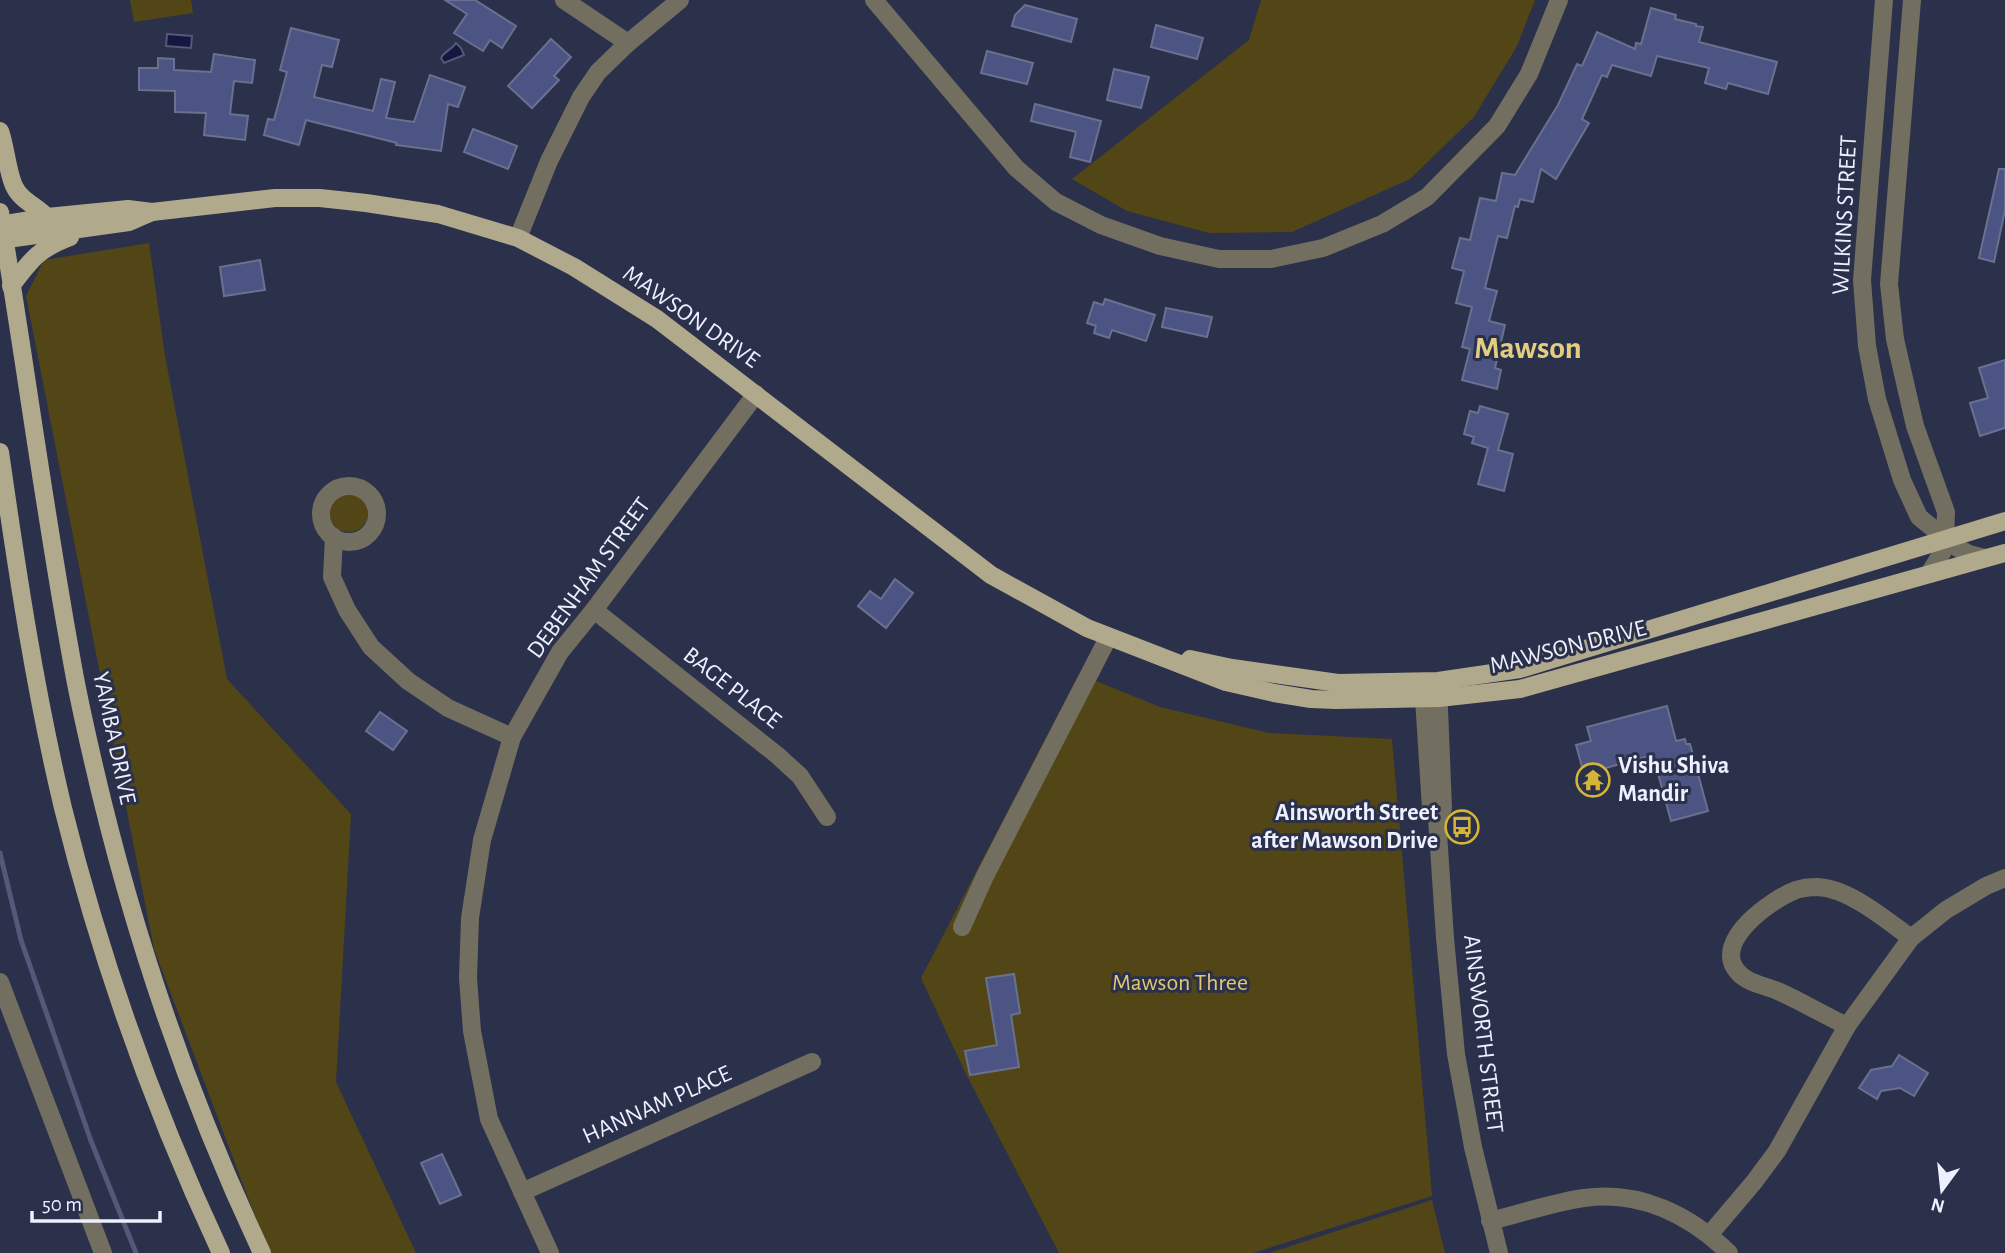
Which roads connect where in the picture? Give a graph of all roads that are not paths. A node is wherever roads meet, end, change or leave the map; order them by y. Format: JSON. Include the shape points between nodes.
{"nodes":[{"id":1,"x":564,"y":0,"type":"edge"},
{"id":2,"x":680,"y":0,"type":"edge"},
{"id":3,"x":874,"y":0,"type":"edge"},
{"id":4,"x":1559,"y":0,"type":"edge"},
{"id":5,"x":1884,"y":0,"type":"edge"},
{"id":6,"x":1912,"y":0,"type":"edge"},
{"id":7,"x":628,"y":43,"type":"junction"},
{"id":8,"x":0,"y":131,"type":"edge"},
{"id":9,"x":152,"y":212,"type":"junction"},
{"id":10,"x":47,"y":217,"type":"junction"},
{"id":11,"x":100,"y":227,"type":"junction"},
{"id":12,"x":1,"y":228,"type":"edge"},
{"id":13,"x":518,"y":238,"type":"junction"},
{"id":14,"x":11,"y":286,"type":"junction"},
{"id":15,"x":756,"y":394,"type":"junction"},
{"id":16,"x":0,"y":452,"type":"edge"},
{"id":17,"x":2005,"y":521,"type":"edge"},
{"id":18,"x":334,"y":537,"type":"dead end"},
{"id":19,"x":1945,"y":539,"type":"junction"},
{"id":20,"x":2005,"y":553,"type":"edge"},
{"id":21,"x":1985,"y":558,"type":"junction"},
{"id":22,"x":1929,"y":575,"type":"junction"},
{"id":23,"x":594,"y":610,"type":"junction"},
{"id":24,"x":1108,"y":638,"type":"junction"},
{"id":25,"x":1431,"y":690,"type":"junction"},
{"id":26,"x":512,"y":737,"type":"junction"},
{"id":27,"x":827,"y":817,"type":"dead end"},
{"id":28,"x":2005,"y":878,"type":"edge"},
{"id":29,"x":962,"y":927,"type":"dead end"},
{"id":30,"x":1911,"y":938,"type":"junction"},
{"id":31,"x":0,"y":982,"type":"edge"},
{"id":32,"x":1847,"y":1026,"type":"junction"},
{"id":33,"x":812,"y":1062,"type":"dead end"},
{"id":34,"x":522,"y":1192,"type":"junction"},
{"id":35,"x":1490,"y":1221,"type":"junction"},
{"id":36,"x":1710,"y":1234,"type":"junction"},
{"id":37,"x":103,"y":1253,"type":"edge"},
{"id":38,"x":220,"y":1253,"type":"edge"},
{"id":39,"x":262,"y":1253,"type":"edge"},
{"id":40,"x":550,"y":1253,"type":"edge"},
{"id":41,"x":1499,"y":1253,"type":"edge"},
{"id":42,"x":1729,"y":1253,"type":"edge"}],
"edges":[{"from":1,"to":7,"type":"street"},
{"from":2,"to":7,"type":"street"},
{"from":3,"to":4,"type":"street","via":[[1016,168],[1056,202],[1101,225],[1160,246],[1219,259],[1271,259],[1322,248],[1382,224],[1427,197],[1497,126],[1529,74]]},
{"from":5,"to":19,"type":"street","name":"WILKINS STREET","via":[[1861,280],[1867,346],[1877,399],[1902,480],[1919,517]]},
{"from":6,"to":19,"type":"street","name":"WILKINS STREET","via":[[1889,284],[1895,339],[1915,426],[1946,512]]},
{"from":7,"to":13,"type":"street","via":[[598,72],[581,97]]},
{"from":8,"to":10,"type":"main road","via":[[14,187]]},
{"from":9,"to":10,"type":"main road","name":"MAWSON DRIVE","via":[[128,209]]},
{"from":9,"to":11,"type":"main road","name":"MAWSON DRIVE"},
{"from":9,"to":13,"type":"main road","name":"MAWSON DRIVE","via":[[275,198],[320,198],[438,214]]},
{"from":10,"to":12,"type":"main road","name":"MAWSON DRIVE"},
{"from":11,"to":12,"type":"main road","name":"MAWSON DRIVE"},
{"from":11,"to":14,"type":"main road","via":[[52,244],[34,256]]},
{"from":12,"to":14,"type":"main road","name":"YAMBA DRIVE"},
{"from":13,"to":15,"type":"main road","name":"MAWSON DRIVE","via":[[657,319]]},
{"from":14,"to":39,"type":"main road","name":"YAMBA DRIVE","via":[[75,679],[116,858],[143,952],[194,1095]]},
{"from":15,"to":23,"type":"street","name":"DEBENHAM STREET"},
{"from":15,"to":24,"type":"main road","name":"MAWSON DRIVE","via":[[991,576]]},
{"from":16,"to":38,"type":"main road","via":[[37,687],[86,895],[151,1091]]},
{"from":17,"to":19,"type":"main road","name":"MAWSON DRIVE"},
{"from":18,"to":26,"type":"street","via":[[332,577],[371,646],[408,681],[447,708]]},
{"from":19,"to":21,"type":"street","name":"WILKINS STREET"},
{"from":19,"to":22,"type":"street","name":"WILKINS STREET"},
{"from":19,"to":25,"type":"main road","name":"MAWSON DRIVE","via":[[1520,669]]},
{"from":20,"to":21,"type":"main road","name":"MAWSON DRIVE"},
{"from":21,"to":22,"type":"main road","name":"MAWSON DRIVE"},
{"from":22,"to":25,"type":"main road","name":"MAWSON DRIVE","via":[[1520,689]]},
{"from":23,"to":26,"type":"street","name":"DEBENHAM STREET","via":[[560,652]]},
{"from":23,"to":27,"type":"street","name":"BAGE PLACE","via":[[777,755],[800,776]]},
{"from":24,"to":25,"type":"main road","name":"MAWSON DRIVE","via":[[1226,682],[1274,693],[1336,700]]},
{"from":24,"to":29,"type":"street"},
{"from":25,"to":35,"type":"street","name":"AINSWORTH STREET","via":[[1443,808],[1437,818],[1456,1054]]},
{"from":26,"to":34,"type":"street","name":"DEBENHAM STREET","via":[[482,840],[470,918],[468,978],[472,1031],[489,1119]]},
{"from":28,"to":30,"type":"street","via":[[1946,910]]},
{"from":30,"to":32,"type":"street"},
{"from":30,"to":32,"type":"street","via":[[1856,900],[1819,887],[1781,897],[1744,926],[1731,955],[1734,969],[1744,979]]},
{"from":31,"to":37,"type":"street"},
{"from":32,"to":36,"type":"street","via":[[1777,1151]]},
{"from":33,"to":34,"type":"street","name":"HANNAM PLACE"},
{"from":34,"to":40,"type":"street","name":"DEBENHAM STREET"},
{"from":35,"to":36,"type":"street","via":[[1583,1198],[1614,1196],[1675,1212]]},
{"from":35,"to":41,"type":"street","name":"AINSWORTH STREET"},
{"from":36,"to":42,"type":"street"}]}
